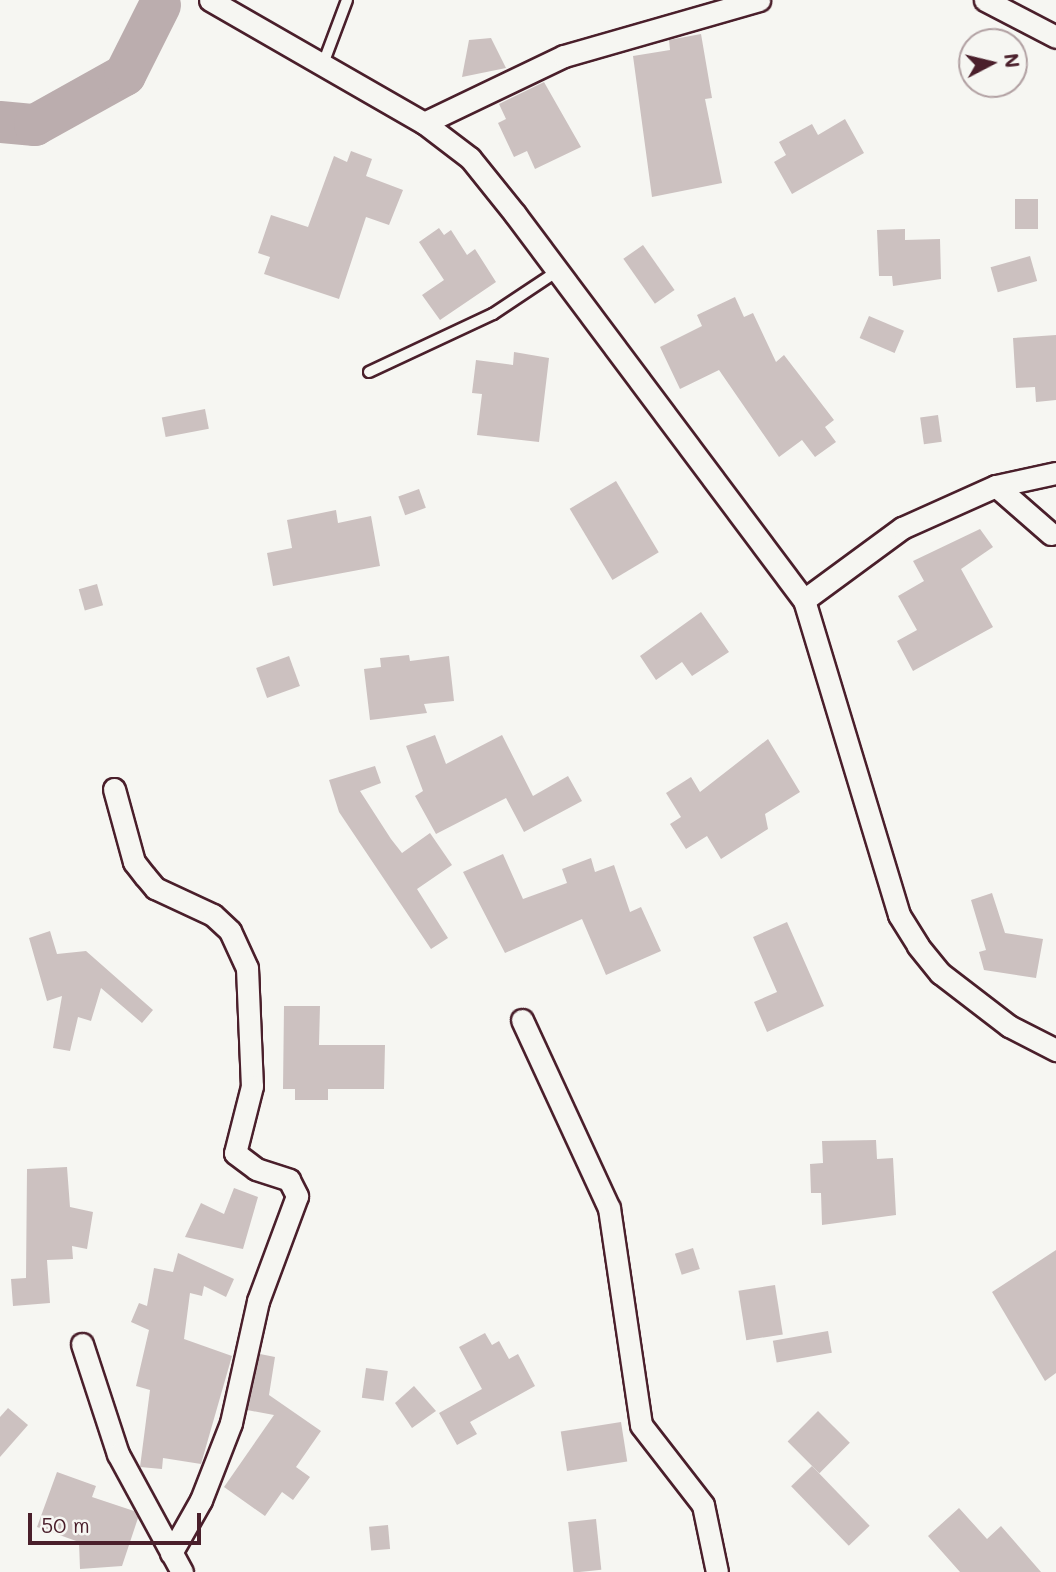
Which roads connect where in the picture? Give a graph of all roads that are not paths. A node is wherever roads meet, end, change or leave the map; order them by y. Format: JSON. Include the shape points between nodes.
{"nodes":[{"id":1,"x":210,"y":0,"type":"edge"},
{"id":2,"x":347,"y":0,"type":"edge"},
{"id":3,"x":759,"y":0,"type":"edge"},
{"id":4,"x":985,"y":0,"type":"edge"},
{"id":5,"x":1056,"y":37,"type":"edge"},
{"id":6,"x":323,"y":64,"type":"junction"},
{"id":7,"x":424,"y":122,"type":"junction"},
{"id":8,"x":556,"y":272,"type":"junction"},
{"id":9,"x":369,"y":372,"type":"dead end"},
{"id":10,"x":1056,"y":472,"type":"edge"},
{"id":11,"x":996,"y":486,"type":"junction"},
{"id":12,"x":1051,"y":534,"type":"dead end"},
{"id":13,"x":804,"y":600,"type":"junction"},
{"id":14,"x":114,"y":789,"type":"dead end"},
{"id":15,"x":522,"y":1020,"type":"dead end"},
{"id":16,"x":1056,"y":1050,"type":"edge"},
{"id":17,"x":82,"y":1344,"type":"dead end"},
{"id":18,"x":171,"y":1553,"type":"junction"},
{"id":19,"x":181,"y":1572,"type":"edge"},
{"id":20,"x":717,"y":1572,"type":"edge"}],
"edges":[{"from":1,"to":6,"type":"street"},
{"from":2,"to":6,"type":"lane"},
{"from":3,"to":7,"type":"street","via":[[564,56]]},
{"from":4,"to":5,"type":"street"},
{"from":6,"to":7,"type":"street"},
{"from":7,"to":8,"type":"street","via":[[470,158]]},
{"from":8,"to":9,"type":"lane","via":[[494,314]]},
{"from":8,"to":13,"type":"street"},
{"from":10,"to":11,"type":"street"},
{"from":11,"to":12,"type":"street"},
{"from":11,"to":13,"type":"street","via":[[902,528]]},
{"from":13,"to":16,"type":"street","via":[[899,915],[940,973],[1009,1026]]},
{"from":14,"to":18,"type":"street","via":[[134,862],[155,888],[213,915],[230,931],[247,968],[252,1086],[235,1153],[256,1169],[289,1180],[297,1196],[258,1301],[231,1423],[201,1500]]},
{"from":15,"to":20,"type":"street","via":[[610,1208],[641,1425],[703,1505]]},
{"from":17,"to":18,"type":"street","via":[[118,1454]]},
{"from":18,"to":19,"type":"street"}]}
